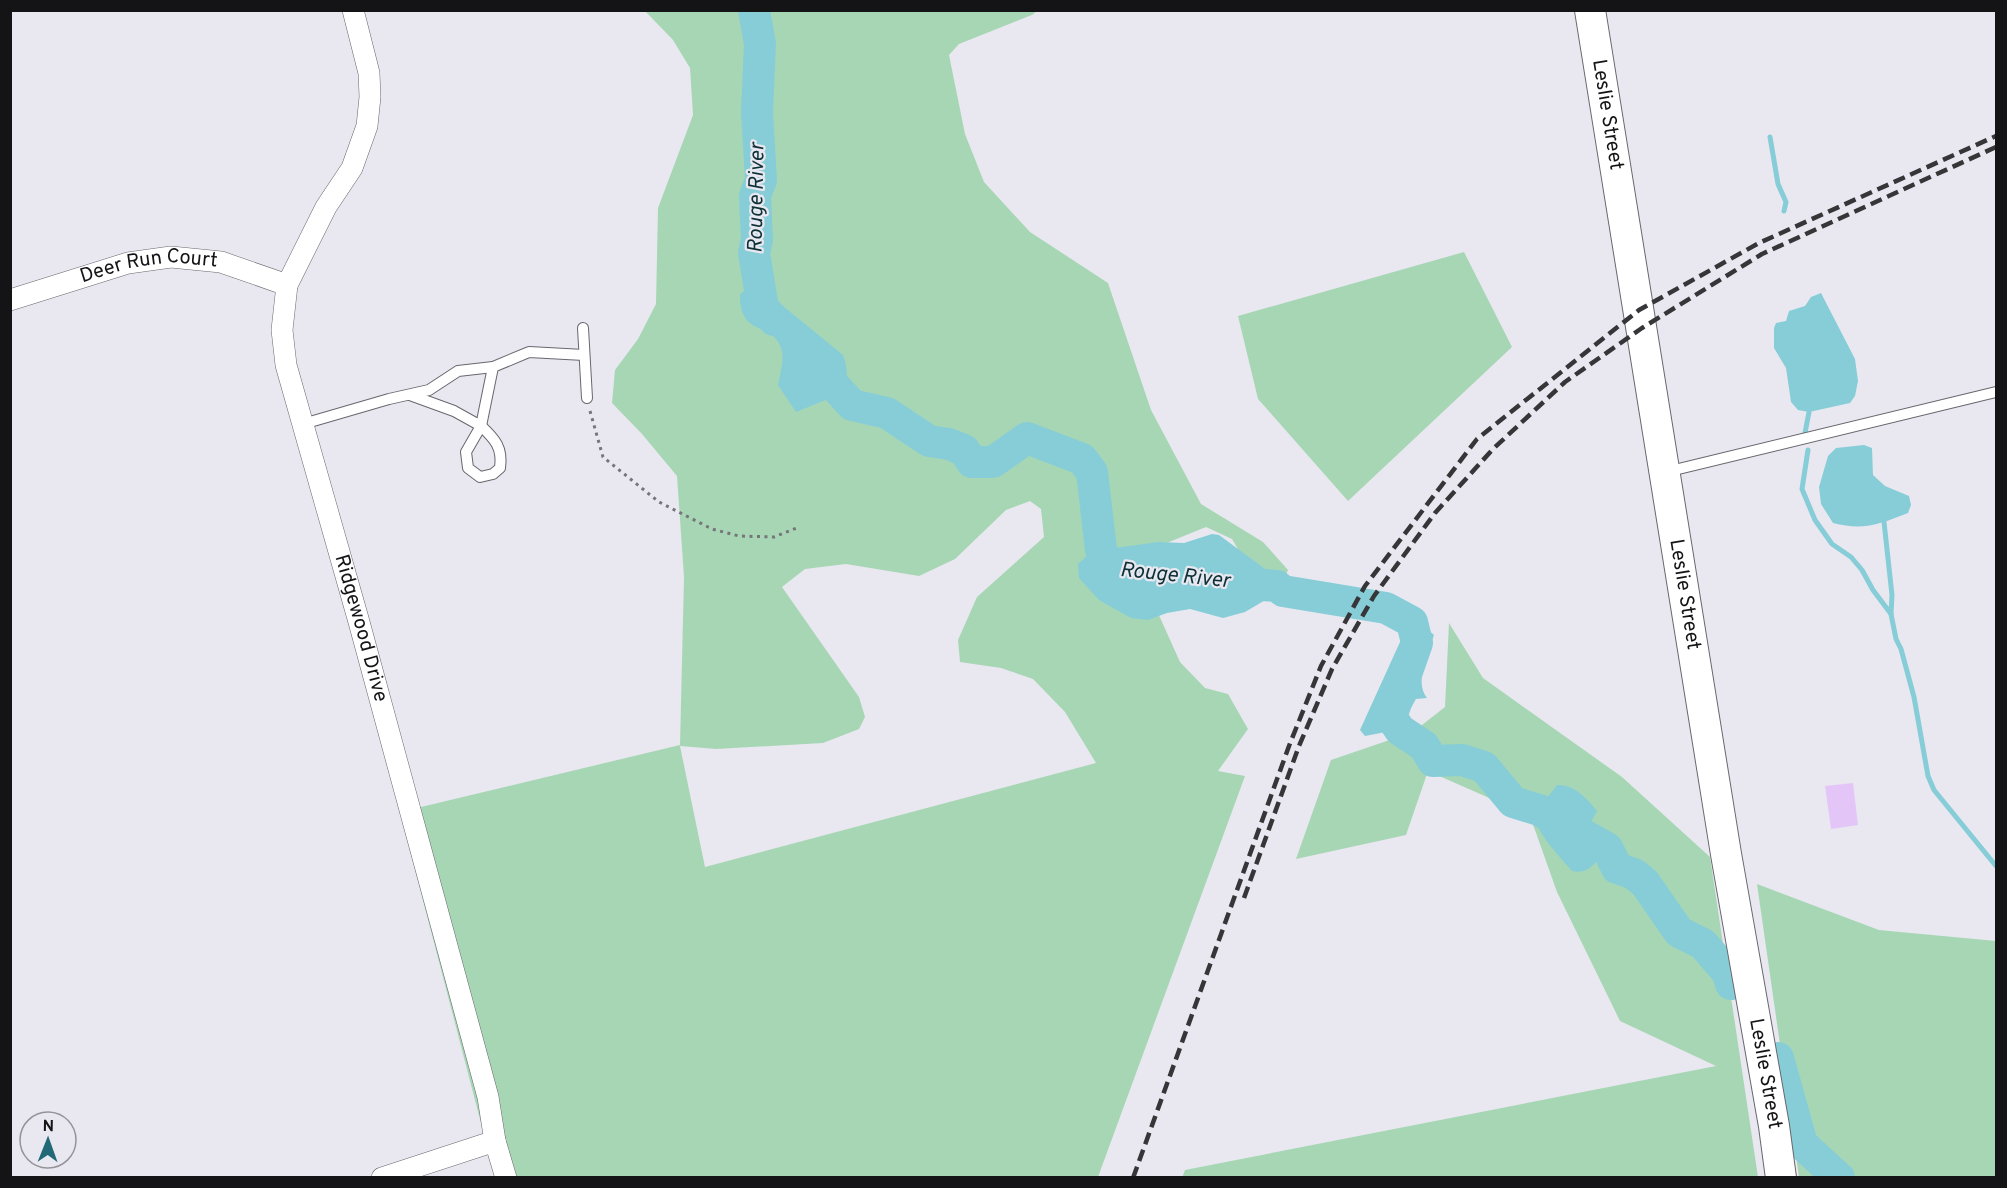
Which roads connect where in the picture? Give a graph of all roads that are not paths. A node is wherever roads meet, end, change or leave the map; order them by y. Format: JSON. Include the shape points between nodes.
{"nodes":[{"id":1,"x":353,"y":10,"type":"edge"},
{"id":2,"x":1590,"y":10,"type":"edge"},
{"id":3,"x":286,"y":285,"type":"junction"},
{"id":4,"x":10,"y":300,"type":"edge"},
{"id":5,"x":583,"y":328,"type":"dead end"},
{"id":6,"x":584,"y":355,"type":"junction"},
{"id":7,"x":493,"y":367,"type":"junction"},
{"id":8,"x":1996,"y":392,"type":"edge"},
{"id":9,"x":410,"y":395,"type":"junction"},
{"id":10,"x":587,"y":398,"type":"road end"},
{"id":11,"x":303,"y":424,"type":"junction"},
{"id":12,"x":481,"y":426,"type":"junction"},
{"id":13,"x":1665,"y":472,"type":"junction"},
{"id":14,"x":495,"y":1141,"type":"junction"},
{"id":15,"x":381,"y":1178,"type":"edge"},
{"id":16,"x":506,"y":1178,"type":"edge"},
{"id":17,"x":1781,"y":1178,"type":"edge"}],
"edges":[{"from":1,"to":3,"type":"street","name":"Ridgewood Drive","via":[[369,73],[367,126],[352,168],[326,207]]},
{"from":2,"to":13,"type":"street","name":"Leslie Street"},
{"from":3,"to":4,"type":"street","name":"Deer Run Court","via":[[221,261],[171,257],[128,263]]},
{"from":3,"to":11,"type":"street","name":"Ridgewood Drive","via":[[282,330],[286,365]]},
{"from":5,"to":6,"type":"lane"},
{"from":6,"to":7,"type":"lane","via":[[529,352]]},
{"from":6,"to":10,"type":"lane"},
{"from":7,"to":9,"type":"lane","via":[[458,371],[429,390]]},
{"from":7,"to":12,"type":"lane"},
{"from":8,"to":13,"type":"lane"},
{"from":9,"to":11,"type":"lane"},
{"from":9,"to":12,"type":"lane"},
{"from":11,"to":14,"type":"street","name":"Ridgewood Drive","via":[[488,1097]]},
{"from":12,"to":12,"type":"lane","via":[[466,452],[468,468],[480,477],[500,468],[502,456],[497,441]]},
{"from":13,"to":17,"type":"street","name":"Leslie Street"},
{"from":14,"to":15,"type":"street"},
{"from":14,"to":16,"type":"street","name":"Ridgewood Drive"}]}
